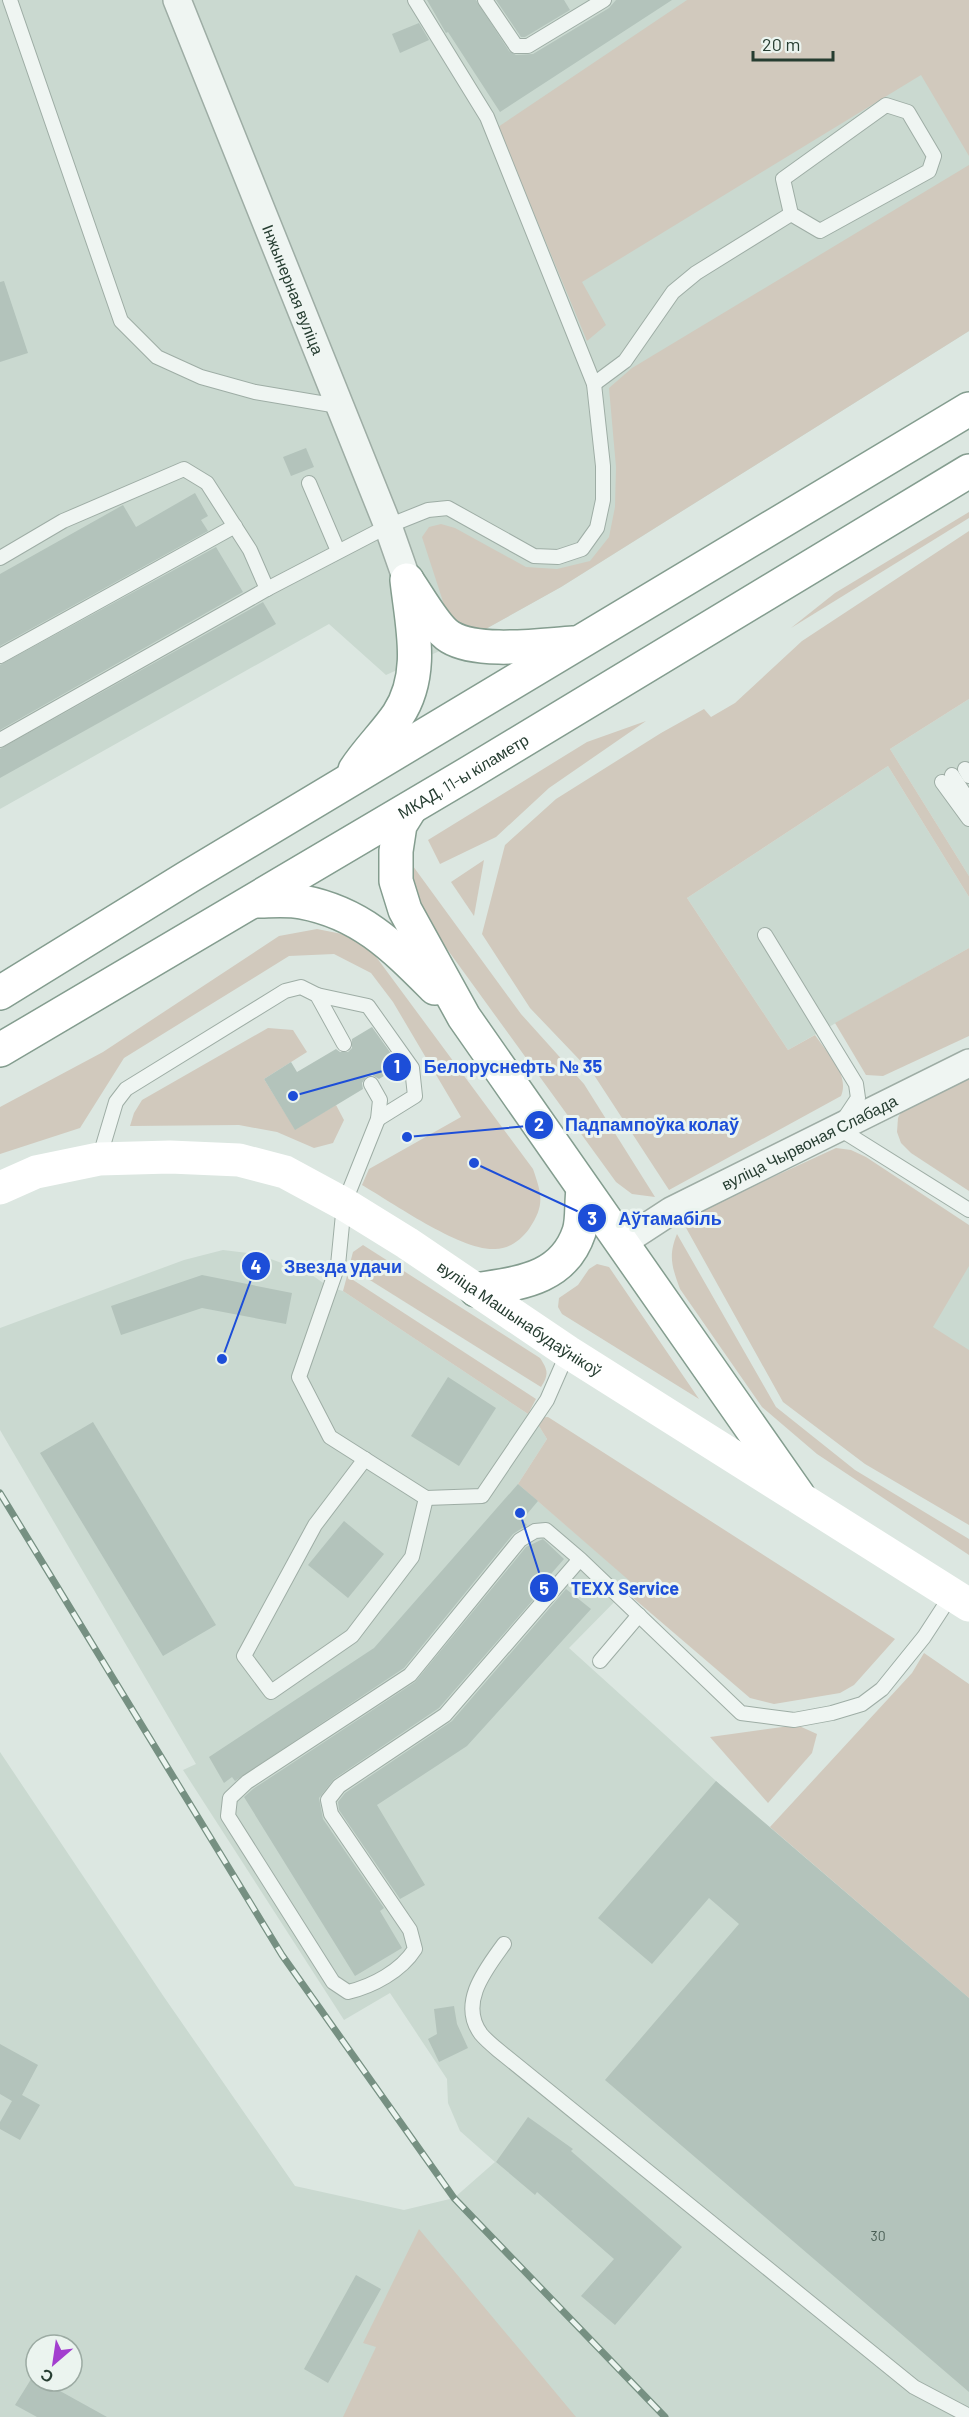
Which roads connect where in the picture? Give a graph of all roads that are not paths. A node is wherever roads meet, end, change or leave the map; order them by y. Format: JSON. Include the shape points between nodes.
{"nodes":[{"id":1,"x":10,"y":0,"type":"edge"},
{"id":2,"x":177,"y":0,"type":"edge"},
{"id":3,"x":415,"y":0,"type":"edge"},
{"id":4,"x":485,"y":0,"type":"edge"},
{"id":5,"x":604,"y":0,"type":"edge"},
{"id":6,"x":581,"y":6,"type":"edge"},
{"id":7,"x":791,"y":214,"type":"junction"},
{"id":8,"x":594,"y":384,"type":"junction"},
{"id":9,"x":338,"y":406,"type":"junction"},
{"id":10,"x":969,"y":409,"type":"edge"},
{"id":11,"x":309,"y":483,"type":"dead end"},
{"id":12,"x":952,"y":483,"type":"edge"},
{"id":13,"x":235,"y":526,"type":"junction"},
{"id":14,"x":388,"y":526,"type":"junction"},
{"id":15,"x":338,"y":551,"type":"junction"},
{"id":16,"x":0,"y":558,"type":"edge"},
{"id":17,"x":407,"y":580,"type":"junction"},
{"id":18,"x":267,"y":589,"type":"junction"},
{"id":19,"x":578,"y":643,"type":"junction"},
{"id":20,"x":0,"y":656,"type":"edge"},
{"id":21,"x":0,"y":740,"type":"edge"},
{"id":22,"x":957,"y":776,"type":"edge"},
{"id":23,"x":348,"y":782,"type":"junction"},
{"id":24,"x":969,"y":801,"type":"edge"},
{"id":25,"x":410,"y":809,"type":"junction"},
{"id":26,"x":969,"y":819,"type":"edge"},
{"id":27,"x":255,"y":901,"type":"junction"},
{"id":28,"x":765,"y":935,"type":"dead end"},
{"id":29,"x":0,"y":993,"type":"edge"},
{"id":30,"x":316,"y":995,"type":"junction"},
{"id":31,"x":464,"y":1017,"type":"junction"},
{"id":32,"x":344,"y":1044,"type":"dead end"},
{"id":33,"x":0,"y":1050,"type":"edge"},
{"id":34,"x":969,"y":1063,"type":"edge"},
{"id":35,"x":371,"y":1084,"type":"dead end"},
{"id":36,"x":378,"y":1119,"type":"junction"},
{"id":37,"x":838,"y":1128,"type":"junction"},
{"id":38,"x":99,"y":1159,"type":"junction"},
{"id":39,"x":0,"y":1188,"type":"edge"},
{"id":40,"x":583,"y":1190,"type":"junction"},
{"id":41,"x":344,"y":1204,"type":"junction"},
{"id":42,"x":969,"y":1210,"type":"edge"},
{"id":43,"x":622,"y":1243,"type":"junction"},
{"id":44,"x":476,"y":1290,"type":"junction"},
{"id":45,"x":568,"y":1352,"type":"junction"},
{"id":46,"x":365,"y":1459,"type":"junction"},
{"id":47,"x":798,"y":1495,"type":"junction"},
{"id":48,"x":426,"y":1498,"type":"junction"},
{"id":49,"x":579,"y":1559,"type":"junction"},
{"id":50,"x":960,"y":1600,"type":"edge"},
{"id":51,"x":639,"y":1615,"type":"junction"},
{"id":52,"x":600,"y":1661,"type":"dead end"},
{"id":53,"x":504,"y":1944,"type":"dead end"},
{"id":54,"x":969,"y":2416,"type":"edge"}],
"edges":[{"from":1,"to":9,"type":"lane","via":[[122,321],[157,357],[201,377],[255,392]]},
{"from":2,"to":9,"type":"street","name":"Інжынерная вуліца"},
{"from":3,"to":8,"type":"lane","via":[[487,117]]},
{"from":4,"to":6,"type":"lane","via":[[516,46],[528,46]]},
{"from":5,"to":6,"type":"lane"},
{"from":7,"to":7,"type":"lane","via":[[820,231],[929,171],[934,156],[908,112],[886,105],[783,179]]},
{"from":7,"to":8,"type":"lane","via":[[696,273],[673,292],[625,361]]},
{"from":8,"to":14,"type":"lane","via":[[603,500],[597,528],[582,549],[558,557],[534,556],[448,508],[428,510]]},
{"from":9,"to":14,"type":"street","name":"Інжынерная вуліца"},
{"from":10,"to":19,"type":"main road"},
{"from":11,"to":15,"type":"lane"},
{"from":12,"to":25,"type":"main road","name":"МКАД, 11-ы кіламетр"},
{"from":13,"to":16,"type":"lane","via":[[207,483],[184,469],[63,521]]},
{"from":13,"to":18,"type":"lane"},
{"from":13,"to":20,"type":"lane"},
{"from":14,"to":15,"type":"lane"},
{"from":14,"to":17,"type":"street","name":"Інжынерная вуліца"},
{"from":15,"to":18,"type":"lane"},
{"from":17,"to":19,"type":"main road","via":[[449,637],[471,645],[509,647]]},
{"from":17,"to":23,"type":"main road","via":[[415,660],[409,696]]},
{"from":18,"to":21,"type":"lane"},
{"from":19,"to":23,"type":"main road"},
{"from":22,"to":24,"type":"lane"},
{"from":22,"to":26,"type":"lane"},
{"from":23,"to":29,"type":"main road"},
{"from":25,"to":27,"type":"main road","name":"МКАД, 11-ы кіламетр"},
{"from":25,"to":31,"type":"main road","via":[[400,825],[396,881],[405,910]]},
{"from":27,"to":31,"type":"main road","via":[[300,901],[341,912],[374,931],[400,953]]},
{"from":27,"to":33,"type":"main road","name":"МКАД, 11-ы кіламетр"},
{"from":28,"to":37,"type":"lane","via":[[856,1084],[858,1098]]},
{"from":30,"to":32,"type":"lane"},
{"from":30,"to":36,"type":"lane","via":[[368,1006],[412,1068],[415,1096]]},
{"from":30,"to":38,"type":"lane","via":[[301,987],[285,991],[126,1089],[116,1102]]},
{"from":31,"to":40,"type":"main road"},
{"from":34,"to":37,"type":"street","name":"вуліца Чырвоная Слабада"},
{"from":35,"to":36,"type":"lane","via":[[380,1100]]},
{"from":36,"to":41,"type":"lane"},
{"from":37,"to":42,"type":"lane"},
{"from":37,"to":43,"type":"street","name":"вуліца Чырвоная Слабада","via":[[671,1210]]},
{"from":38,"to":39,"type":"main road","name":"вуліца Машынабудаўнікоў","via":[[36,1172]]},
{"from":38,"to":41,"type":"main road","name":"вуліца Машынабудаўнікоў","via":[[239,1160],[285,1172]]},
{"from":40,"to":43,"type":"main road"},
{"from":40,"to":44,"type":"main road","via":[[579,1232],[562,1262],[539,1277]]},
{"from":41,"to":44,"type":"main road","name":"вуліца Машынабудаўнікоў"},
{"from":41,"to":46,"type":"lane","via":[[338,1265],[299,1377],[330,1437]]},
{"from":43,"to":47,"type":"main road"},
{"from":44,"to":45,"type":"main road","name":"вуліца Машынабудаўнікоў"},
{"from":45,"to":47,"type":"main road","name":"вуліца Машынабудаўнікоў"},
{"from":45,"to":48,"type":"lane","via":[[547,1401],[482,1496]]},
{"from":46,"to":48,"type":"lane"},
{"from":46,"to":48,"type":"lane","via":[[315,1525],[244,1656],[271,1692],[352,1636],[412,1557]]},
{"from":47,"to":50,"type":"main road","name":"вуліца Машынабудаўнікоў"},
{"from":49,"to":49,"type":"lane","via":[[546,1530],[535,1531],[520,1540],[410,1675],[247,1782],[230,1798],[228,1816],[333,1982],[348,1992],[364,1988],[406,1962],[415,1949],[410,1930],[331,1814],[328,1800],[339,1786],[445,1715]]},
{"from":49,"to":51,"type":"lane"},
{"from":50,"to":51,"type":"lane","via":[[882,1689],[862,1704],[794,1720],[741,1713]]},
{"from":51,"to":52,"type":"lane"},
{"from":53,"to":54,"type":"lane","via":[[480,1977],[475,1992],[472,2012],[480,2032],[914,2387]]}]}
